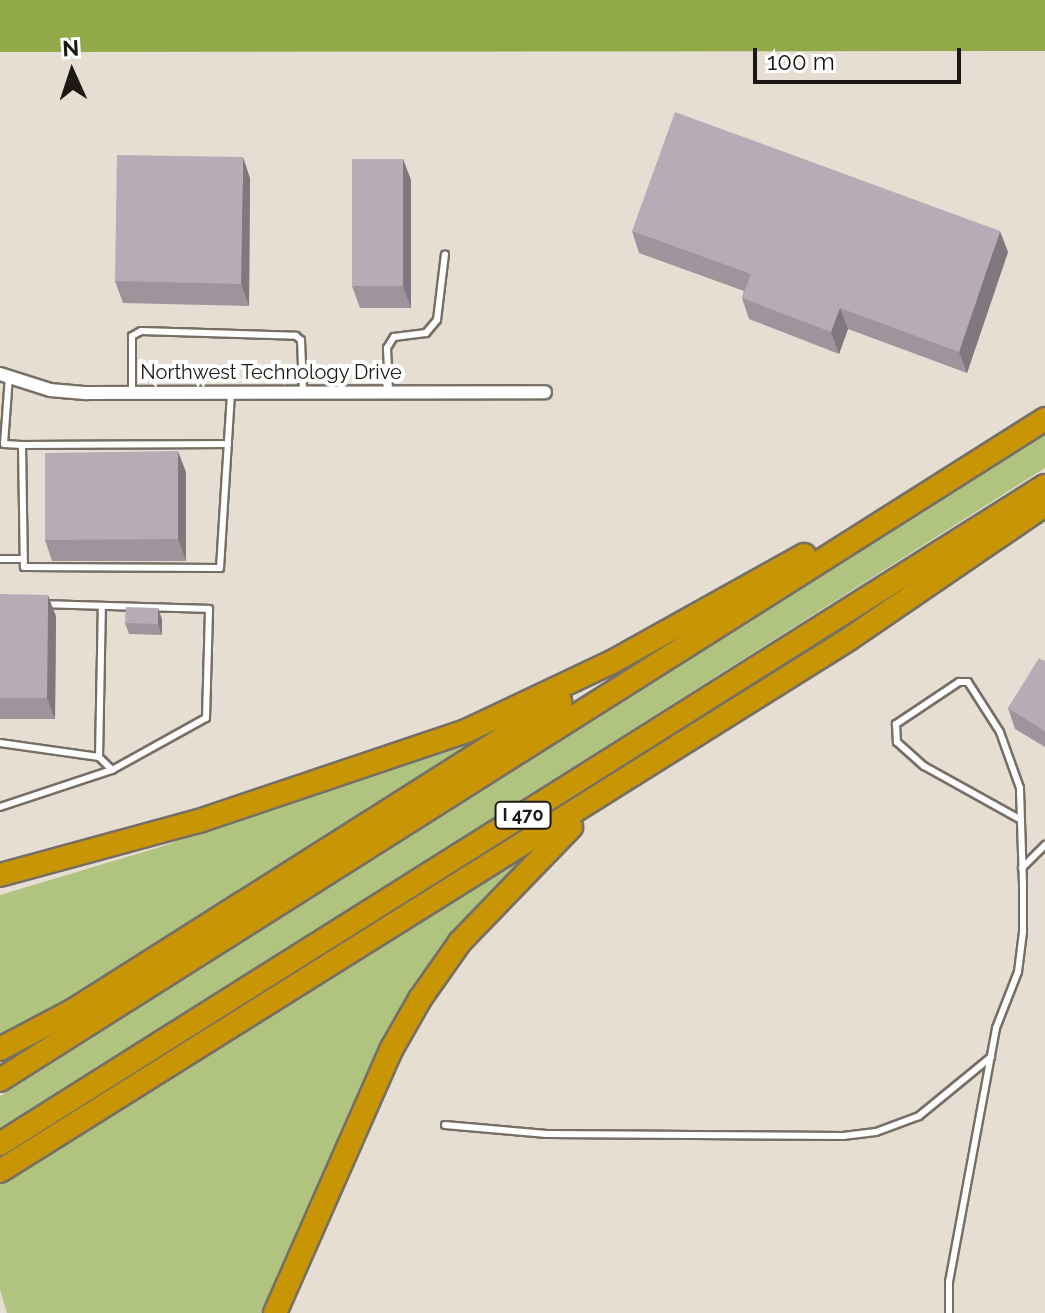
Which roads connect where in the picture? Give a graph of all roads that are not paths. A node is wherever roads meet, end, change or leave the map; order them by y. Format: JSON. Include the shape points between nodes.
{"nodes":[{"id":1,"x":445,"y":254,"type":"dead end"},
{"id":2,"x":4,"y":375,"type":"edge"},
{"id":3,"x":303,"y":391,"type":"junction"},
{"id":4,"x":389,"y":391,"type":"junction"},
{"id":5,"x":231,"y":392,"type":"junction"},
{"id":6,"x":545,"y":392,"type":"dead end"},
{"id":7,"x":132,"y":393,"type":"junction"},
{"id":8,"x":1038,"y":423,"type":"edge"},
{"id":9,"x":2,"y":444,"type":"edge"},
{"id":10,"x":228,"y":444,"type":"junction"},
{"id":11,"x":22,"y":445,"type":"junction"},
{"id":12,"x":1045,"y":486,"type":"edge"},
{"id":13,"x":1045,"y":505,"type":"edge"},
{"id":14,"x":0,"y":559,"type":"edge"},
{"id":15,"x":23,"y":559,"type":"junction"},
{"id":16,"x":39,"y":604,"type":"edge"},
{"id":17,"x":102,"y":606,"type":"junction"},
{"id":18,"x":690,"y":620,"type":"junction"},
{"id":19,"x":0,"y":743,"type":"edge"},
{"id":20,"x":99,"y":757,"type":"junction"},
{"id":21,"x":112,"y":770,"type":"junction"},
{"id":22,"x":627,"y":779,"type":"junction"},
{"id":23,"x":0,"y":807,"type":"edge"},
{"id":24,"x":1021,"y":820,"type":"junction"},
{"id":25,"x":1045,"y":845,"type":"edge"},
{"id":26,"x":1022,"y":868,"type":"junction"},
{"id":27,"x":0,"y":875,"type":"edge"},
{"id":28,"x":0,"y":1049,"type":"edge"},
{"id":29,"x":991,"y":1057,"type":"junction"},
{"id":30,"x":0,"y":1080,"type":"edge"},
{"id":31,"x":445,"y":1125,"type":"dead end"},
{"id":32,"x":0,"y":1144,"type":"edge"},
{"id":33,"x":0,"y":1171,"type":"edge"},
{"id":34,"x":275,"y":1313,"type":"edge"},
{"id":35,"x":949,"y":1313,"type":"edge"}],
"edges":[{"from":1,"to":4,"type":"lane","via":[[437,320],[426,333],[394,337],[387,348]]},
{"from":2,"to":7,"type":"street","name":"Northwest Technology Drive","via":[[50,390]]},
{"from":2,"to":9,"type":"lane"},
{"from":3,"to":4,"type":"street","name":"Northwest Technology Drive"},
{"from":3,"to":5,"type":"street","name":"Northwest Technology Drive"},
{"from":3,"to":7,"type":"lane","via":[[301,340],[296,336],[141,331],[132,336]]},
{"from":4,"to":6,"type":"street","name":"Northwest Technology Drive"},
{"from":5,"to":7,"type":"street","name":"Northwest Technology Drive"},
{"from":5,"to":10,"type":"lane"},
{"from":8,"to":18,"type":"highway"},
{"from":8,"to":30,"type":"highway","number":"I 470"},
{"from":9,"to":11,"type":"lane"},
{"from":10,"to":11,"type":"lane"},
{"from":10,"to":15,"type":"lane","via":[[220,568],[24,567]]},
{"from":11,"to":15,"type":"lane"},
{"from":12,"to":32,"type":"highway","number":"I 470"},
{"from":13,"to":22,"type":"highway","via":[[849,639]]},
{"from":14,"to":15,"type":"lane"},
{"from":16,"to":17,"type":"lane"},
{"from":17,"to":20,"type":"lane"},
{"from":17,"to":21,"type":"lane","via":[[209,609],[206,718]]},
{"from":18,"to":27,"type":"highway","via":[[529,704],[406,753],[199,821]]},
{"from":18,"to":28,"type":"highway","via":[[72,1011]]},
{"from":19,"to":20,"type":"lane"},
{"from":20,"to":21,"type":"lane"},
{"from":21,"to":23,"type":"lane"},
{"from":22,"to":33,"type":"highway"},
{"from":22,"to":34,"type":"highway","via":[[512,882],[420,999],[391,1050]]},
{"from":24,"to":24,"type":"lane","via":[[924,766],[897,742],[896,724],[959,682],[968,682],[1000,732],[1015,769]]},
{"from":24,"to":26,"type":"lane"},
{"from":25,"to":26,"type":"lane"},
{"from":26,"to":29,"type":"lane","via":[[1018,972]]},
{"from":29,"to":31,"type":"lane","via":[[919,1116],[876,1132],[547,1134]]},
{"from":29,"to":35,"type":"lane","via":[[949,1282]]}]}
